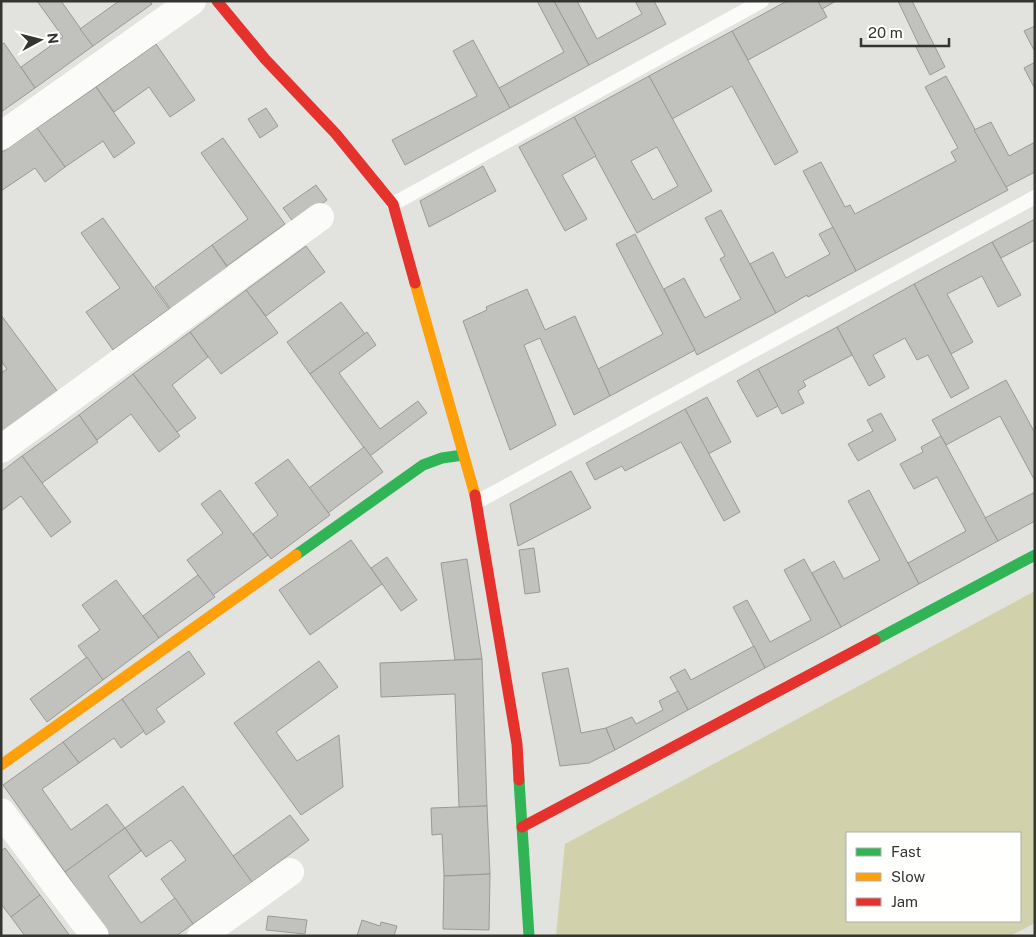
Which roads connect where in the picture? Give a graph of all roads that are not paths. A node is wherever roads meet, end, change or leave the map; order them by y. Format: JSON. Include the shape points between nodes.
{"nodes":[{"id":1,"x":192,"y":1,"type":"edge"},
{"id":2,"x":218,"y":1,"type":"edge"},
{"id":3,"x":762,"y":1,"type":"edge"},
{"id":4,"x":1,"y":136,"type":"edge"},
{"id":5,"x":1035,"y":197,"type":"edge"},
{"id":6,"x":392,"y":204,"type":"junction"},
{"id":7,"x":320,"y":217,"type":"dead end"},
{"id":8,"x":1,"y":449,"type":"edge"},
{"id":9,"x":463,"y":455,"type":"junction"},
{"id":10,"x":477,"y":502,"type":"junction"},
{"id":11,"x":1035,"y":556,"type":"edge"},
{"id":12,"x":1,"y":765,"type":"edge"},
{"id":13,"x":1,"y":812,"type":"edge"},
{"id":14,"x":522,"y":827,"type":"junction"},
{"id":15,"x":290,"y":872,"type":"dead end"},
{"id":16,"x":95,"y":936,"type":"edge"},
{"id":17,"x":201,"y":936,"type":"edge"},
{"id":18,"x":529,"y":936,"type":"edge"}],
"edges":[{"from":1,"to":4,"type":"street"},
{"from":2,"to":6,"type":"street","via":[[265,59],[336,134]]},
{"from":3,"to":6,"type":"lane"},
{"from":5,"to":10,"type":"lane"},
{"from":6,"to":9,"type":"street"},
{"from":7,"to":8,"type":"street"},
{"from":9,"to":10,"type":"street"},
{"from":9,"to":12,"type":"street","via":[[437,458],[423,465]]},
{"from":10,"to":14,"type":"street","via":[[517,744]]},
{"from":11,"to":14,"type":"street"},
{"from":13,"to":16,"type":"street"},
{"from":14,"to":18,"type":"street"},
{"from":15,"to":17,"type":"street"}]}
